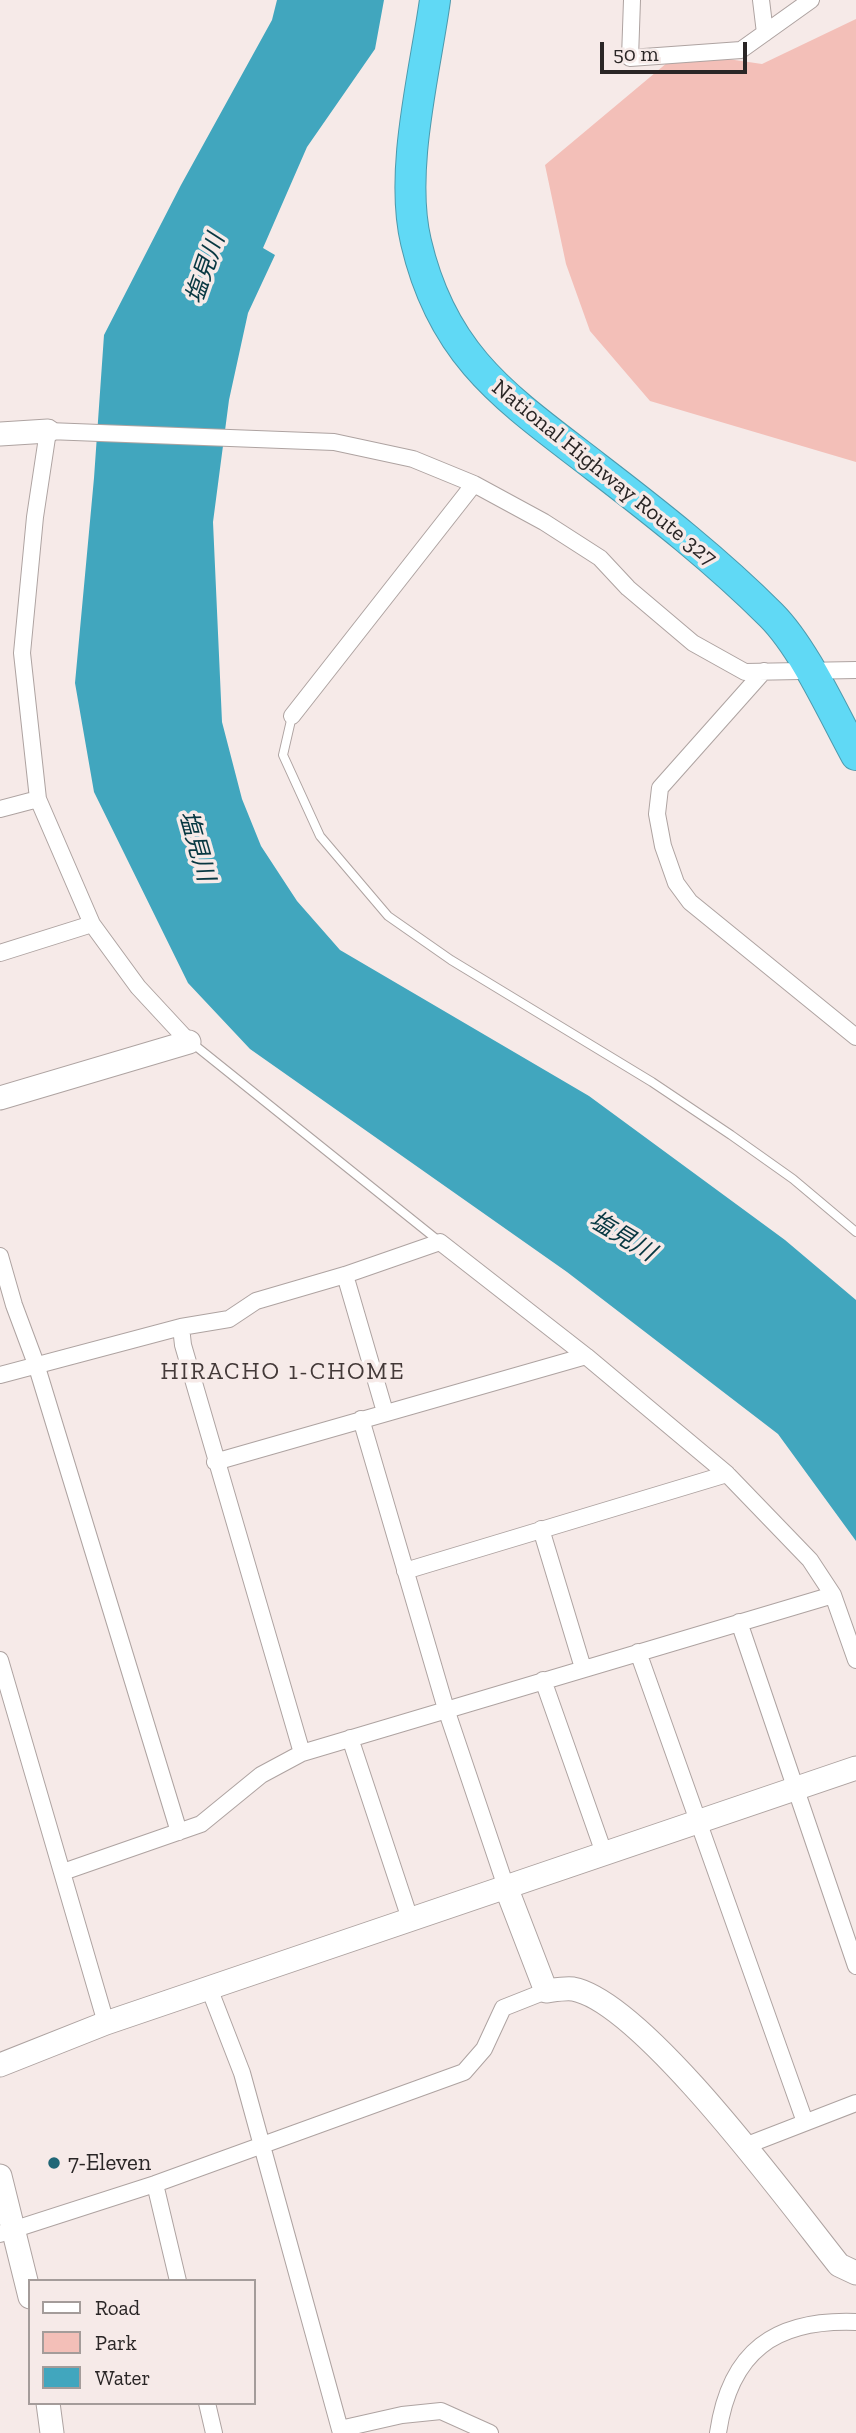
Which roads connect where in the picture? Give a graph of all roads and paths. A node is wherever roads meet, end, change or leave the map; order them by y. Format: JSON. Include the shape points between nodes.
{"nodes":[{"id":1,"x":435,"y":0,"type":"edge"},
{"id":2,"x":632,"y":0,"type":"edge"},
{"id":3,"x":761,"y":0,"type":"edge"},
{"id":4,"x":811,"y":0,"type":"edge"},
{"id":5,"x":765,"y":33,"type":"junction"},
{"id":6,"x":48,"y":431,"type":"junction"},
{"id":7,"x":0,"y":434,"type":"edge"},
{"id":8,"x":474,"y":484,"type":"junction"},
{"id":9,"x":809,"y":670,"type":"junction"},
{"id":10,"x":856,"y":670,"type":"edge"},
{"id":11,"x":764,"y":671,"type":"junction"},
{"id":12,"x":292,"y":716,"type":"joint"},
{"id":13,"x":856,"y":755,"type":"edge"},
{"id":14,"x":38,"y":799,"type":"junction"},
{"id":15,"x":0,"y":809,"type":"edge"},
{"id":16,"x":92,"y":925,"type":"junction"},
{"id":17,"x":0,"y":953,"type":"edge"},
{"id":18,"x":856,"y":1037,"type":"edge"},
{"id":19,"x":190,"y":1042,"type":"junction"},
{"id":20,"x":0,"y":1098,"type":"edge"},
{"id":21,"x":856,"y":1232,"type":"edge"},
{"id":22,"x":440,"y":1242,"type":"junction"},
{"id":23,"x":0,"y":1256,"type":"edge"},
{"id":24,"x":345,"y":1275,"type":"junction"},
{"id":25,"x":181,"y":1327,"type":"junction"},
{"id":26,"x":586,"y":1356,"type":"junction"},
{"id":27,"x":36,"y":1364,"type":"junction"},
{"id":28,"x":0,"y":1375,"type":"edge"},
{"id":29,"x":385,"y":1412,"type":"junction"},
{"id":30,"x":360,"y":1419,"type":"junction"},
{"id":31,"x":215,"y":1462,"type":"junction"},
{"id":32,"x":727,"y":1474,"type":"junction"},
{"id":33,"x":541,"y":1529,"type":"junction"},
{"id":34,"x":405,"y":1571,"type":"junction"},
{"id":35,"x":833,"y":1595,"type":"junction"},
{"id":36,"x":739,"y":1622,"type":"junction"},
{"id":37,"x":638,"y":1652,"type":"junction"},
{"id":38,"x":0,"y":1660,"type":"edge"},
{"id":39,"x":856,"y":1660,"type":"edge"},
{"id":40,"x":583,"y":1668,"type":"junction"},
{"id":41,"x":543,"y":1680,"type":"junction"},
{"id":42,"x":4,"y":1686,"type":"edge"},
{"id":43,"x":446,"y":1709,"type":"junction"},
{"id":44,"x":351,"y":1738,"type":"junction"},
{"id":45,"x":302,"y":1753,"type":"junction"},
{"id":46,"x":856,"y":1768,"type":"edge"},
{"id":47,"x":795,"y":1788,"type":"junction"},
{"id":48,"x":698,"y":1820,"type":"junction"},
{"id":49,"x":179,"y":1832,"type":"junction"},
{"id":50,"x":604,"y":1853,"type":"junction"},
{"id":51,"x":63,"y":1872,"type":"junction"},
{"id":52,"x":506,"y":1887,"type":"junction"},
{"id":53,"x":410,"y":1919,"type":"junction"},
{"id":54,"x":856,"y":1966,"type":"edge"},
{"id":55,"x":209,"y":1988,"type":"junction"},
{"id":56,"x":546,"y":1991,"type":"junction"},
{"id":57,"x":106,"y":2023,"type":"junction"},
{"id":58,"x":0,"y":2065,"type":"edge"},
{"id":59,"x":856,"y":2103,"type":"edge"},
{"id":60,"x":805,"y":2122,"type":"junction"},
{"id":61,"x":263,"y":2144,"type":"junction"},
{"id":62,"x":749,"y":2148,"type":"junction"},
{"id":63,"x":0,"y":2176,"type":"edge"},
{"id":64,"x":155,"y":2184,"type":"junction"},
{"id":65,"x":7,"y":2231,"type":"edge"},
{"id":66,"x":856,"y":2273,"type":"edge"},
{"id":67,"x":178,"y":2279,"type":"edge"},
{"id":68,"x":28,"y":2291,"type":"edge"},
{"id":69,"x":856,"y":2322,"type":"edge"},
{"id":70,"x":48,"y":2405,"type":"edge"},
{"id":71,"x":207,"y":2405,"type":"edge"},
{"id":72,"x":340,"y":2431,"type":"edge"},
{"id":73,"x":51,"y":2433,"type":"edge"},
{"id":74,"x":214,"y":2433,"type":"edge"},
{"id":75,"x":491,"y":2433,"type":"edge"},
{"id":76,"x":718,"y":2433,"type":"edge"}],
"edges":[{"from":1,"to":9,"type":"highway","name":"National Highway Route 327","via":[[409,185],[415,241],[437,308],[466,355],[510,402],[723,571],[773,617]]},
{"from":2,"to":5,"type":"street","via":[[630,58],[741,50]]},
{"from":3,"to":5,"type":"street"},
{"from":4,"to":5,"type":"street"},
{"from":6,"to":7,"type":"street"},
{"from":6,"to":8,"type":"street","via":[[334,442],[413,459]]},
{"from":6,"to":14,"type":"street","via":[[22,653]]},
{"from":8,"to":11,"type":"street","via":[[600,558],[693,642],[745,672]]},
{"from":8,"to":12,"type":"street"},
{"from":9,"to":10,"type":"street"},
{"from":9,"to":11,"type":"street"},
{"from":9,"to":13,"type":"highway","name":"National Highway Route 327"},
{"from":11,"to":18,"type":"street","via":[[660,788],[657,814],[663,846],[676,883],[690,902]]},
{"from":12,"to":21,"type":"lane","via":[[284,755],[320,836],[388,916],[731,1135]]},
{"from":14,"to":15,"type":"street"},
{"from":14,"to":16,"type":"street"},
{"from":16,"to":17,"type":"street"},
{"from":16,"to":19,"type":"street","via":[[138,988]]},
{"from":19,"to":20,"type":"street"},
{"from":19,"to":22,"type":"lane"},
{"from":22,"to":24,"type":"street"},
{"from":22,"to":26,"type":"street"},
{"from":23,"to":27,"type":"street"},
{"from":24,"to":25,"type":"street","via":[[256,1301],[229,1319]]},
{"from":24,"to":29,"type":"street"},
{"from":25,"to":27,"type":"street"},
{"from":25,"to":31,"type":"street"},
{"from":26,"to":29,"type":"street"},
{"from":26,"to":32,"type":"street"},
{"from":27,"to":28,"type":"street"},
{"from":27,"to":49,"type":"street"},
{"from":29,"to":30,"type":"street"},
{"from":30,"to":31,"type":"street"},
{"from":30,"to":34,"type":"street"},
{"from":31,"to":45,"type":"street"},
{"from":32,"to":33,"type":"street"},
{"from":32,"to":35,"type":"street","via":[[810,1560]]},
{"from":33,"to":34,"type":"street"},
{"from":33,"to":40,"type":"street"},
{"from":34,"to":43,"type":"street"},
{"from":35,"to":36,"type":"street"},
{"from":35,"to":39,"type":"street"},
{"from":36,"to":37,"type":"street"},
{"from":36,"to":47,"type":"street"},
{"from":37,"to":40,"type":"street"},
{"from":37,"to":48,"type":"street"},
{"from":38,"to":42,"type":"street"},
{"from":40,"to":41,"type":"street"},
{"from":41,"to":43,"type":"street"},
{"from":41,"to":50,"type":"street"},
{"from":42,"to":51,"type":"street"},
{"from":43,"to":44,"type":"street"},
{"from":43,"to":52,"type":"street"},
{"from":44,"to":45,"type":"street"},
{"from":44,"to":53,"type":"street"},
{"from":45,"to":49,"type":"street","via":[[261,1775],[201,1824]]},
{"from":46,"to":47,"type":"street"},
{"from":47,"to":48,"type":"street"},
{"from":47,"to":54,"type":"street"},
{"from":48,"to":50,"type":"street"},
{"from":48,"to":60,"type":"street"},
{"from":49,"to":51,"type":"street"},
{"from":50,"to":52,"type":"street"},
{"from":51,"to":57,"type":"street"},
{"from":52,"to":53,"type":"street"},
{"from":52,"to":56,"type":"street"},
{"from":53,"to":55,"type":"street"},
{"from":55,"to":57,"type":"street"},
{"from":55,"to":61,"type":"street"},
{"from":56,"to":61,"type":"street","via":[[503,2008],[484,2049],[464,2072]]},
{"from":56,"to":62,"type":"street","via":[[573,1989],[604,2004],[646,2038]]},
{"from":57,"to":58,"type":"street"},
{"from":59,"to":60,"type":"street"},
{"from":60,"to":62,"type":"street"},
{"from":61,"to":64,"type":"street"},
{"from":61,"to":72,"type":"street"},
{"from":62,"to":66,"type":"street","via":[[839,2265]]},
{"from":63,"to":65,"type":"street"},
{"from":64,"to":65,"type":"street"},
{"from":64,"to":67,"type":"street"},
{"from":65,"to":68,"type":"street"},
{"from":69,"to":76,"type":"street","via":[[783,2330],[762,2344],[742,2362]]},
{"from":70,"to":73,"type":"street"},
{"from":71,"to":74,"type":"street"},
{"from":72,"to":75,"type":"street","via":[[402,2415],[441,2411]]}]}
